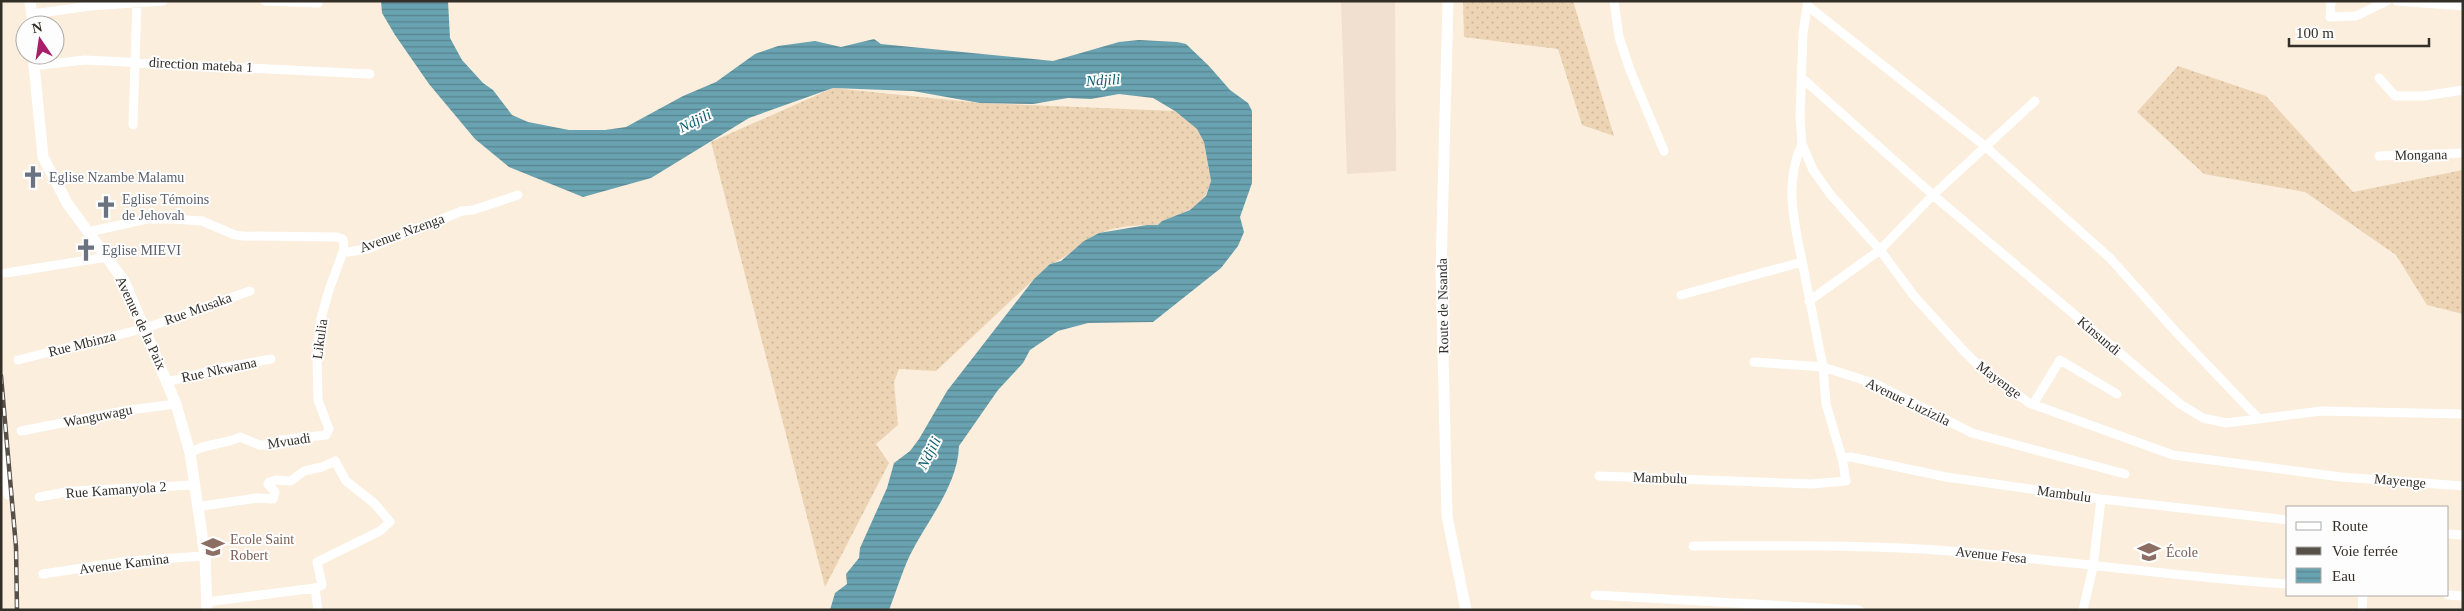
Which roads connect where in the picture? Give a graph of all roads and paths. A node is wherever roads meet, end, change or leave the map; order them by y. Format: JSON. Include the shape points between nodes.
{"nodes":[{"id":1,"x":30,"y":1,"type":"edge"},
{"id":2,"x":163,"y":1,"type":"edge"},
{"id":3,"x":265,"y":1,"type":"edge"},
{"id":4,"x":1448,"y":1,"type":"edge"},
{"id":5,"x":1614,"y":1,"type":"edge"},
{"id":6,"x":2331,"y":1,"type":"edge"},
{"id":7,"x":2387,"y":1,"type":"edge"},
{"id":8,"x":2397,"y":1,"type":"edge"},
{"id":9,"x":137,"y":2,"type":"edge"},
{"id":10,"x":318,"y":3,"type":"dead end"},
{"id":11,"x":1808,"y":4,"type":"edge"},
{"id":12,"x":2463,"y":6,"type":"edge"},
{"id":13,"x":32,"y":15,"type":"edge"},
{"id":14,"x":53,"y":15,"type":"edge"},
{"id":15,"x":65,"y":60,"type":"edge"},
{"id":16,"x":136,"y":62,"type":"junction"},
{"id":17,"x":34,"y":65,"type":"edge"},
{"id":18,"x":370,"y":74,"type":"dead end"},
{"id":19,"x":1802,"y":78,"type":"junction"},
{"id":20,"x":2379,"y":78,"type":"dead end"},
{"id":21,"x":2463,"y":90,"type":"edge"},
{"id":22,"x":2035,"y":101,"type":"dead end"},
{"id":23,"x":133,"y":125,"type":"dead end"},
{"id":24,"x":1802,"y":144,"type":"junction"},
{"id":25,"x":1986,"y":147,"type":"junction"},
{"id":26,"x":1664,"y":151,"type":"dead end"},
{"id":27,"x":2463,"y":154,"type":"edge"},
{"id":28,"x":2380,"y":156,"type":"dead end"},
{"id":29,"x":518,"y":195,"type":"dead end"},
{"id":30,"x":1933,"y":195,"type":"junction"},
{"id":31,"x":88,"y":232,"type":"junction"},
{"id":32,"x":344,"y":249,"type":"junction"},
{"id":33,"x":1880,"y":250,"type":"junction"},
{"id":34,"x":107,"y":256,"type":"junction"},
{"id":35,"x":1802,"y":262,"type":"junction"},
{"id":36,"x":6,"y":273,"type":"dead end"},
{"id":37,"x":250,"y":291,"type":"dead end"},
{"id":38,"x":1681,"y":295,"type":"dead end"},
{"id":39,"x":1809,"y":301,"type":"junction"},
{"id":40,"x":146,"y":328,"type":"junction"},
{"id":41,"x":271,"y":359,"type":"dead end"},
{"id":42,"x":18,"y":360,"type":"dead end"},
{"id":43,"x":1754,"y":362,"type":"dead end"},
{"id":44,"x":1823,"y":367,"type":"junction"},
{"id":45,"x":167,"y":382,"type":"junction"},
{"id":46,"x":2117,"y":394,"type":"dead end"},
{"id":47,"x":2034,"y":403,"type":"junction"},
{"id":48,"x":176,"y":404,"type":"junction"},
{"id":49,"x":1,"y":412,"type":"edge"},
{"id":50,"x":2463,"y":414,"type":"edge"},
{"id":51,"x":2258,"y":418,"type":"junction"},
{"id":52,"x":329,"y":429,"type":"joint"},
{"id":53,"x":21,"y":431,"type":"dead end"},
{"id":54,"x":190,"y":453,"type":"junction"},
{"id":55,"x":1842,"y":458,"type":"junction"},
{"id":56,"x":2125,"y":474,"type":"dead end"},
{"id":57,"x":1599,"y":476,"type":"dead end"},
{"id":58,"x":194,"y":485,"type":"junction"},
{"id":59,"x":2463,"y":486,"type":"edge"},
{"id":60,"x":8,"y":495,"type":"dead end"},
{"id":61,"x":39,"y":496,"type":"dead end"},
{"id":62,"x":2101,"y":499,"type":"junction"},
{"id":63,"x":198,"y":510,"type":"junction"},
{"id":64,"x":2286,"y":520,"type":"edge"},
{"id":65,"x":2449,"y":534,"type":"edge"},
{"id":66,"x":2463,"y":535,"type":"edge"},
{"id":67,"x":1693,"y":546,"type":"dead end"},
{"id":68,"x":204,"y":556,"type":"junction"},
{"id":69,"x":2093,"y":567,"type":"junction"},
{"id":70,"x":44,"y":574,"type":"dead end"},
{"id":71,"x":2286,"y":584,"type":"edge"},
{"id":72,"x":318,"y":586,"type":"junction"},
{"id":73,"x":1595,"y":595,"type":"dead end"},
{"id":74,"x":2449,"y":595,"type":"edge"},
{"id":75,"x":2363,"y":596,"type":"edge"},
{"id":76,"x":2463,"y":596,"type":"edge"},
{"id":77,"x":207,"y":606,"type":"edge"},
{"id":78,"x":318,"y":610,"type":"edge"},
{"id":79,"x":1466,"y":610,"type":"edge"},
{"id":80,"x":1859,"y":610,"type":"edge"},
{"id":81,"x":2083,"y":610,"type":"edge"},
{"id":82,"x":2362,"y":610,"type":"edge"}],
"edges":[{"from":1,"to":13,"type":"street"},
{"from":2,"to":9,"type":"street"},
{"from":3,"to":10,"type":"street"},
{"from":4,"to":79,"type":"street","name":"Route de Nsanda","via":[[1441,271],[1447,516]]},
{"from":5,"to":26,"type":"street","via":[[1630,70]]},
{"from":6,"to":7,"type":"street","via":[[2330,17],[2356,16]]},
{"from":8,"to":12,"type":"street"},
{"from":9,"to":14,"type":"street","via":[[90,6]]},
{"from":9,"to":16,"type":"street"},
{"from":11,"to":19,"type":"street","name":"Mayenge","via":[[1803,33]]},
{"from":11,"to":25,"type":"street"},
{"from":15,"to":16,"type":"street","name":"direction mateba 1"},
{"from":16,"to":18,"type":"street","name":"direction mateba 1"},
{"from":16,"to":23,"type":"street"},
{"from":17,"to":31,"type":"street","name":"Avenue de la Paix","via":[[43,157]]},
{"from":19,"to":24,"type":"street","name":"Mayenge"},
{"from":19,"to":30,"type":"street","name":"Kinsundi"},
{"from":20,"to":21,"type":"street","via":[[2395,96],[2424,96]]},
{"from":22,"to":25,"type":"street"},
{"from":24,"to":33,"type":"street","name":"Mayenge","via":[[1813,170],[1830,194]]},
{"from":24,"to":35,"type":"street","via":[[1792,171],[1790,192]]},
{"from":25,"to":30,"type":"street"},
{"from":25,"to":51,"type":"street","via":[[2110,258]]},
{"from":27,"to":28,"type":"street","name":"Mongana"},
{"from":29,"to":32,"type":"street","name":"Avenue Nzenga","via":[[462,211],[368,249],[348,252]]},
{"from":30,"to":33,"type":"street"},
{"from":30,"to":51,"type":"street","name":"Kinsundi","via":[[2180,404],[2202,418],[2226,423]]},
{"from":31,"to":32,"type":"street","name":"Avenue Nzenga","via":[[147,219],[202,221],[242,236],[337,237],[343,240]]},
{"from":31,"to":34,"type":"street","name":"Avenue de la Paix"},
{"from":32,"to":52,"type":"street","name":"Likulia","via":[[320,322],[316,357],[318,400]]},
{"from":33,"to":39,"type":"street"},
{"from":33,"to":47,"type":"street","name":"Mayenge","via":[[1914,296],[1977,364]]},
{"from":34,"to":36,"type":"street"},
{"from":34,"to":40,"type":"street","name":"Avenue de la Paix","via":[[124,281]]},
{"from":35,"to":38,"type":"street"},
{"from":35,"to":39,"type":"street"},
{"from":37,"to":40,"type":"street","name":"Rue Musaka"},
{"from":39,"to":44,"type":"street"},
{"from":40,"to":42,"type":"street","name":"Rue Mbinza"},
{"from":40,"to":45,"type":"street","name":"Avenue de la Paix"},
{"from":41,"to":45,"type":"street","name":"Rue Nkwama"},
{"from":43,"to":44,"type":"street"},
{"from":44,"to":55,"type":"street","name":"Mambulu","via":[[1826,404]]},
{"from":44,"to":56,"type":"street","name":"Avenue Luzizila","via":[[1876,384],[1972,433]]},
{"from":45,"to":48,"type":"street","name":"Avenue de la Paix"},
{"from":46,"to":47,"type":"street","via":[[2060,360]]},
{"from":47,"to":59,"type":"street","name":"Mayenge","via":[[2173,455],[2341,477]]},
{"from":48,"to":53,"type":"street","name":"Wanguwagu"},
{"from":48,"to":54,"type":"street","name":"Avenue de la Paix"},
{"from":49,"to":60,"type":"street"},
{"from":50,"to":51,"type":"street","name":"Kinsundi","via":[[2321,411]]},
{"from":52,"to":54,"type":"street","name":"Mvuadi","via":[[326,435],[279,440],[271,445],[259,445],[240,437]]},
{"from":54,"to":58,"type":"street","name":"Avenue de la Paix"},
{"from":55,"to":57,"type":"street","name":"Mambulu","via":[[1846,481],[1811,484]]},
{"from":55,"to":62,"type":"street","name":"Mambulu"},
{"from":58,"to":61,"type":"street","name":"Rue Kamanyola 2"},
{"from":58,"to":63,"type":"street","name":"Avenue de la Paix"},
{"from":62,"to":64,"type":"street","name":"Mambulu"},
{"from":62,"to":69,"type":"street"},
{"from":63,"to":68,"type":"street","name":"Avenue de la Paix"},
{"from":63,"to":72,"type":"street","via":[[257,498],[273,499],[276,492],[269,482],[291,481],[304,471],[334,461],[346,481],[390,522],[380,531],[318,562]]},
{"from":65,"to":66,"type":"street"},
{"from":67,"to":69,"type":"street","name":"Avenue Fesa","via":[[1867,546],[1951,551]]},
{"from":68,"to":70,"type":"street","name":"Avenue Kamina","via":[[128,561]]},
{"from":68,"to":77,"type":"street","name":"Avenue de la Paix"},
{"from":69,"to":71,"type":"street","name":"Avenue Fesa"},
{"from":69,"to":81,"type":"street"},
{"from":72,"to":77,"type":"street"},
{"from":72,"to":78,"type":"street"},
{"from":73,"to":80,"type":"street"},
{"from":74,"to":76,"type":"street"},
{"from":75,"to":82,"type":"street"}]}
